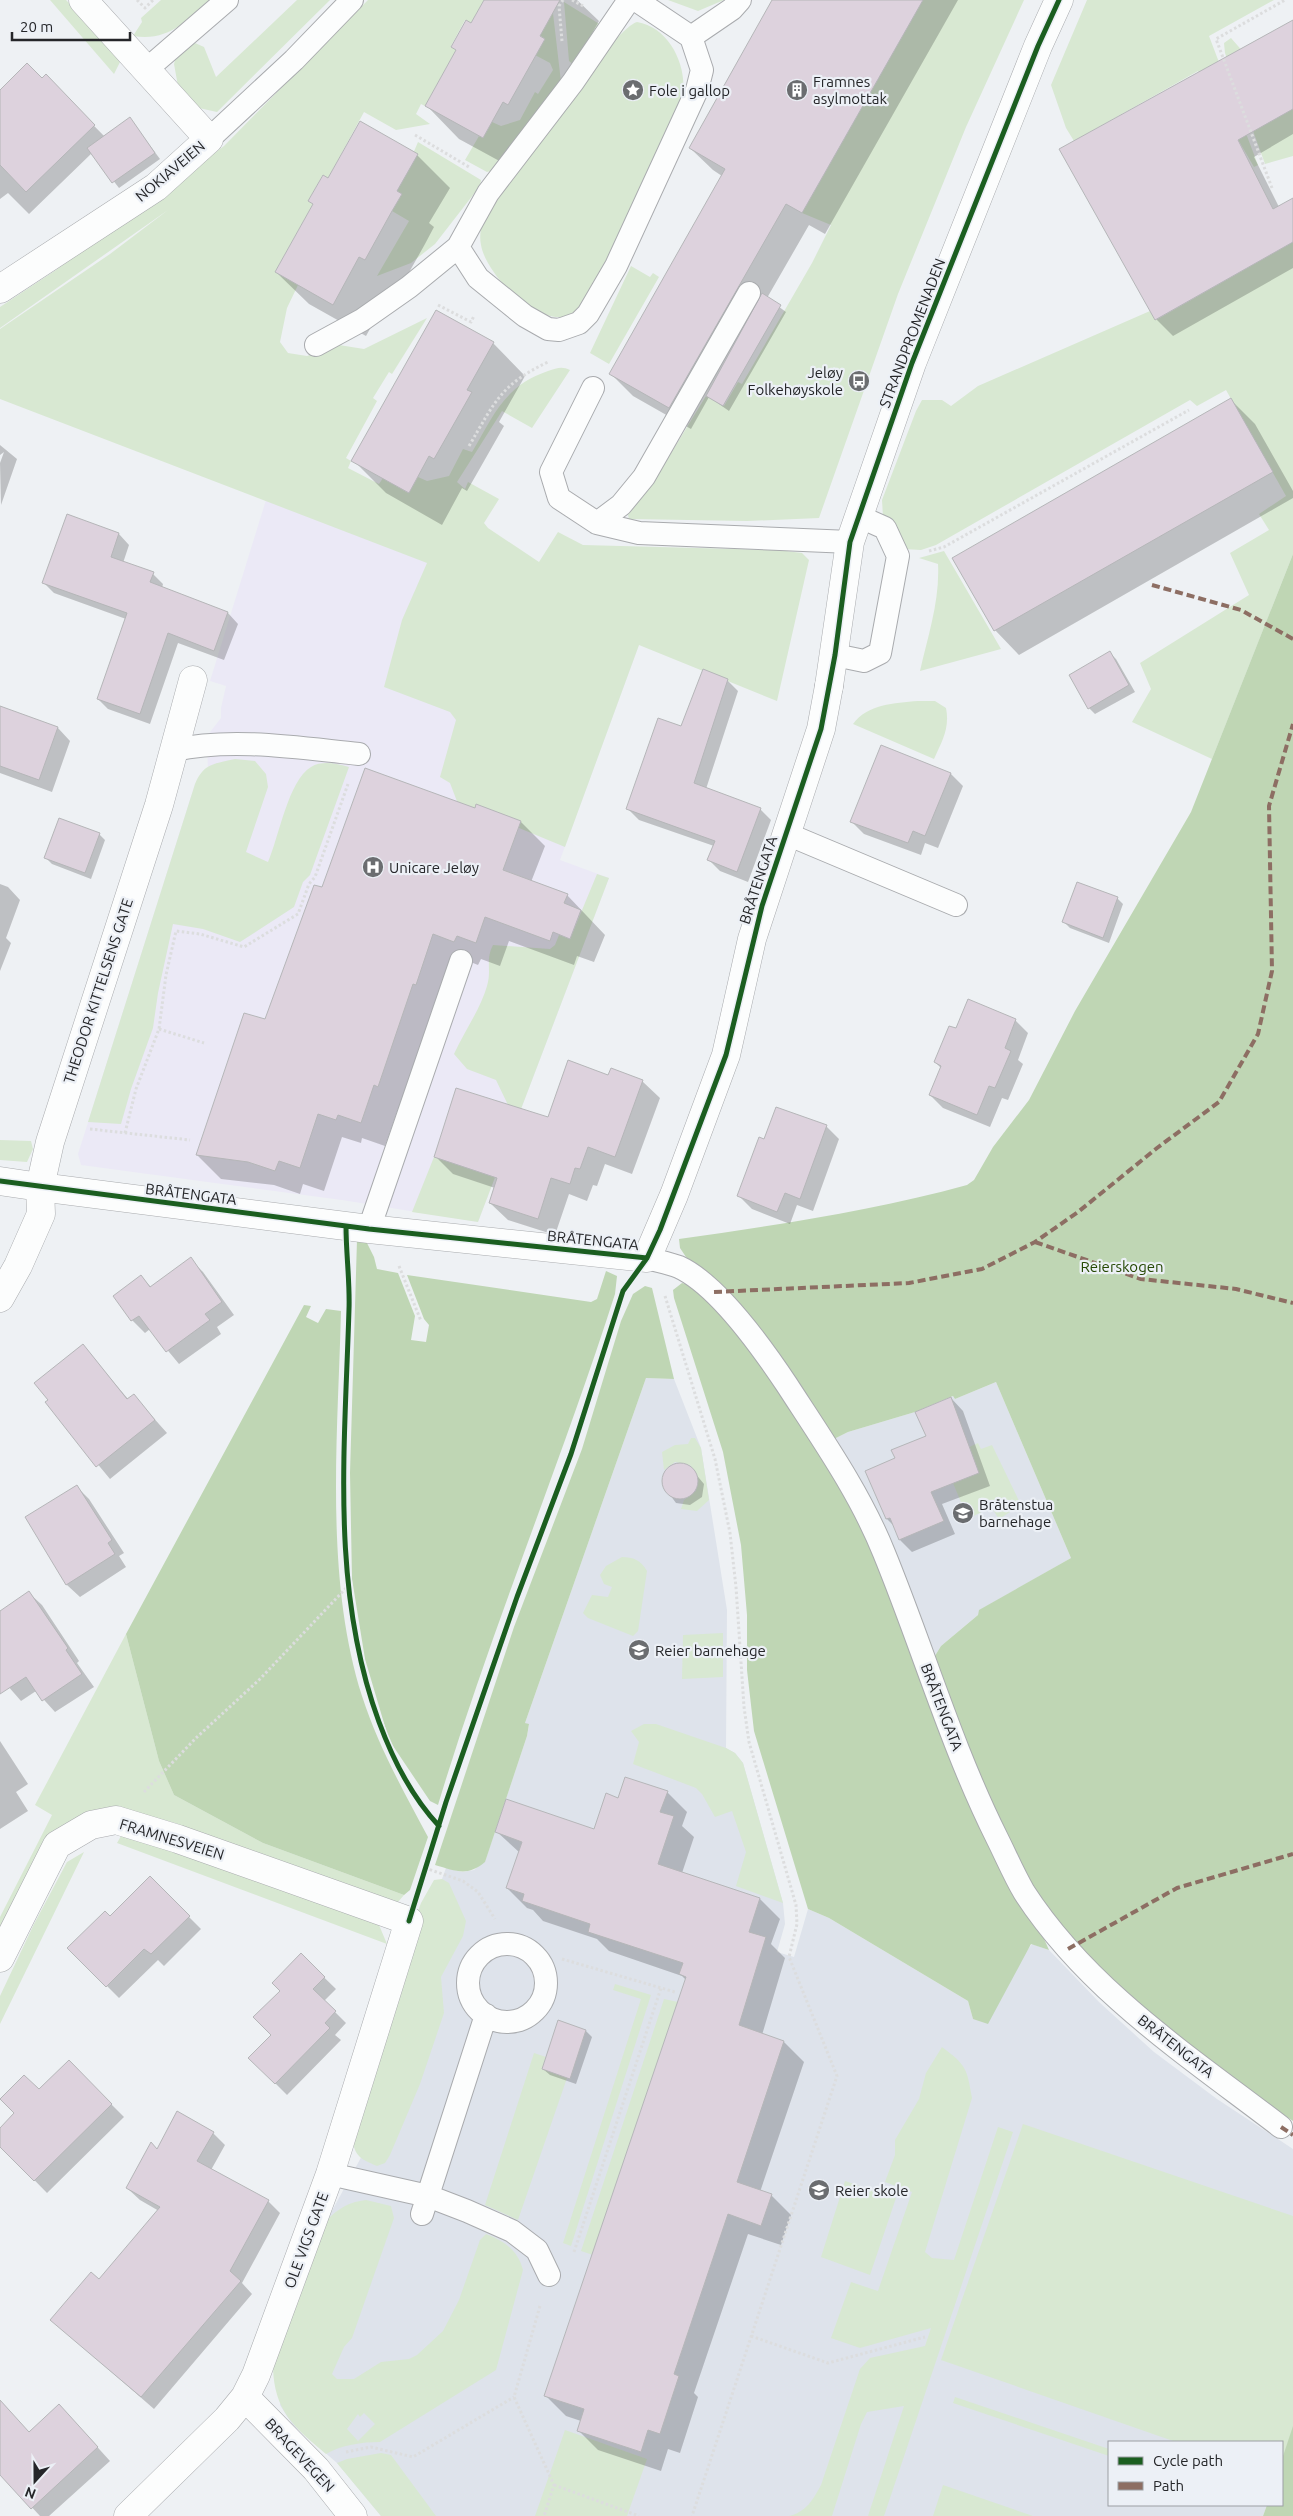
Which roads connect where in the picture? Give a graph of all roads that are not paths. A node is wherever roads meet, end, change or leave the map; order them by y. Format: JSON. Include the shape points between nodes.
{"nodes":[{"id":1,"x":83,"y":0,"type":"edge"},
{"id":2,"x":227,"y":0,"type":"edge"},
{"id":3,"x":352,"y":0,"type":"edge"},
{"id":4,"x":629,"y":0,"type":"edge"},
{"id":5,"x":636,"y":0,"type":"edge"},
{"id":6,"x":740,"y":0,"type":"edge"},
{"id":7,"x":1059,"y":0,"type":"edge"},
{"id":8,"x":691,"y":37,"type":"junction"},
{"id":9,"x":147,"y":69,"type":"junction"},
{"id":10,"x":209,"y":139,"type":"junction"},
{"id":11,"x":458,"y":247,"type":"junction"},
{"id":12,"x":0,"y":289,"type":"edge"},
{"id":13,"x":749,"y":293,"type":"dead end"},
{"id":14,"x":316,"y":345,"type":"dead end"},
{"id":15,"x":593,"y":388,"type":"dead end"},
{"id":16,"x":858,"y":516,"type":"junction"},
{"id":17,"x":597,"y":523,"type":"junction"},
{"id":18,"x":850,"y":542,"type":"junction"},
{"id":19,"x":835,"y":655,"type":"junction"},
{"id":20,"x":193,"y":680,"type":"dead end"},
{"id":21,"x":830,"y":686,"type":"joint"},
{"id":22,"x":174,"y":750,"type":"junction"},
{"id":23,"x":359,"y":754,"type":"road end"},
{"id":24,"x":787,"y":834,"type":"junction"},
{"id":25,"x":956,"y":905,"type":"dead end"},
{"id":26,"x":461,"y":961,"type":"dead end"},
{"id":27,"x":0,"y":1181,"type":"edge"},
{"id":28,"x":40,"y":1187,"type":"junction"},
{"id":29,"x":369,"y":1229,"type":"junction"},
{"id":30,"x":647,"y":1258,"type":"junction"},
{"id":31,"x":0,"y":1298,"type":"edge"},
{"id":32,"x":409,"y":1921,"type":"joint"},
{"id":33,"x":0,"y":1958,"type":"edge"},
{"id":34,"x":486,"y":2015,"type":"dead end"},
{"id":35,"x":1281,"y":2128,"type":"dead end"},
{"id":36,"x":330,"y":2174,"type":"junction"},
{"id":37,"x":425,"y":2205,"type":"junction"},
{"id":38,"x":549,"y":2275,"type":"road end"},
{"id":39,"x":245,"y":2397,"type":"junction"},
{"id":40,"x":128,"y":2516,"type":"edge"},
{"id":41,"x":353,"y":2516,"type":"edge"}],
"edges":[{"from":1,"to":9,"type":"street","name":"NOKIAVEIEN"},
{"from":2,"to":9,"type":"lane"},
{"from":3,"to":10,"type":"lane","via":[[294,60]]},
{"from":4,"to":11,"type":"lane","via":[[548,116],[488,193]]},
{"from":5,"to":8,"type":"lane"},
{"from":6,"to":8,"type":"lane"},
{"from":7,"to":16,"type":"street","name":"STRANDPROMENADEN","via":[[912,363]]},
{"from":8,"to":11,"type":"lane","via":[[702,70],[697,90],[616,266],[588,314],[579,322],[559,330],[548,329],[525,316],[478,278]]},
{"from":9,"to":10,"type":"street","name":"NOKIAVEIEN"},
{"from":10,"to":12,"type":"street","name":"NOKIAVEIEN","via":[[156,187]]},
{"from":11,"to":14,"type":"lane","via":[[362,320]]},
{"from":13,"to":17,"type":"lane","via":[[644,477],[621,505]]},
{"from":15,"to":17,"type":"lane","via":[[551,472],[559,498]]},
{"from":16,"to":18,"type":"street","name":"STRANDPROMENADEN"},
{"from":16,"to":19,"type":"lane","via":[[885,528],[898,556],[880,653],[864,661]]},
{"from":17,"to":18,"type":"lane","via":[[639,533]]},
{"from":18,"to":19,"type":"street","name":"STRANDPROMENADEN"},
{"from":19,"to":21,"type":"street","name":"STRANDPROMENADEN"},
{"from":20,"to":22,"type":"street","name":"THEODOR KITTELSENS GATE"},
{"from":21,"to":24,"type":"street","name":"BRÅTENGATA","via":[[821,729]]},
{"from":22,"to":23,"type":"lane","via":[[200,744],[235,744]]},
{"from":22,"to":28,"type":"street","name":"THEODOR KITTELSENS GATE","via":[[55,1125]]},
{"from":24,"to":25,"type":"lane","name":"BRÅTENGATA"},
{"from":24,"to":30,"type":"street","name":"BRÅTENGATA","via":[[752,939],[726,1055]]},
{"from":26,"to":29,"type":"lane"},
{"from":27,"to":28,"type":"street","name":"BRÅTENGATA"},
{"from":28,"to":29,"type":"street","name":"BRÅTENGATA"},
{"from":28,"to":31,"type":"street","name":"THEODOR KITTELSENS GATE","via":[[41,1214]]},
{"from":29,"to":30,"type":"street","name":"BRÅTENGATA"},
{"from":30,"to":35,"type":"lane","name":"BRÅTENGATA","via":[[680,1268],[714,1292],[776,1369],[853,1489],[883,1550],[937,1698],[983,1810],[1023,1890],[1044,1920],[1064,1947],[1140,2020]]},
{"from":32,"to":33,"type":"street","name":"FRAMNESVEIEN","via":[[116,1820],[91,1825],[57,1844]]},
{"from":32,"to":36,"type":"street","name":"OLE VIGS GATE"},
{"from":34,"to":37,"type":"lane"},
{"from":36,"to":37,"type":"lane"},
{"from":36,"to":39,"type":"street","name":"OLE VIGS GATE"},
{"from":37,"to":38,"type":"lane","via":[[468,2211],[512,2231],[537,2250]]},
{"from":39,"to":40,"type":"street","name":"OLE VIGS GATE"},
{"from":39,"to":41,"type":"street","name":"BRAGEVEGEN","via":[[316,2469]]}]}
